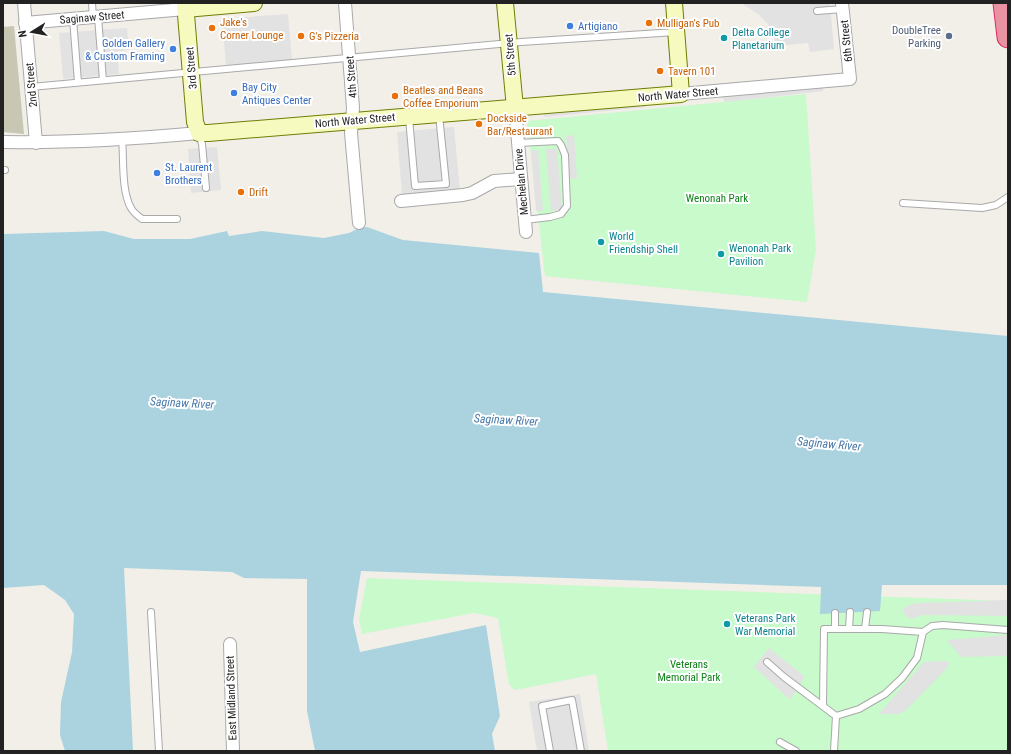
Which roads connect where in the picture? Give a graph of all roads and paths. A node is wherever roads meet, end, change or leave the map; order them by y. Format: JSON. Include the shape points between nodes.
{"nodes":[{"id":1,"x":24,"y":3,"type":"edge"},
{"id":2,"x":92,"y":3,"type":"edge"},
{"id":3,"x":254,"y":3,"type":"edge"},
{"id":4,"x":345,"y":3,"type":"edge"},
{"id":5,"x":505,"y":3,"type":"edge"},
{"id":6,"x":674,"y":3,"type":"edge"},
{"id":7,"x":1004,"y":3,"type":"edge"},
{"id":8,"x":185,"y":6,"type":"edge"},
{"id":9,"x":842,"y":6,"type":"edge"},
{"id":10,"x":817,"y":11,"type":"dead end"},
{"id":11,"x":95,"y":17,"type":"junction"},
{"id":12,"x":73,"y":19,"type":"junction"},
{"id":13,"x":25,"y":23,"type":"junction"},
{"id":14,"x":676,"y":32,"type":"junction"},
{"id":15,"x":1008,"y":37,"type":"edge"},
{"id":16,"x":509,"y":44,"type":"junction"},
{"id":17,"x":349,"y":58,"type":"junction"},
{"id":18,"x":191,"y":72,"type":"junction"},
{"id":19,"x":850,"y":79,"type":"joint"},
{"id":20,"x":103,"y":80,"type":"junction"},
{"id":21,"x":78,"y":82,"type":"junction"},
{"id":22,"x":31,"y":87,"type":"junction"},
{"id":23,"x":681,"y":94,"type":"junction"},
{"id":24,"x":515,"y":108,"type":"junction"},
{"id":25,"x":439,"y":113,"type":"junction"},
{"id":26,"x":409,"y":116,"type":"junction"},
{"id":27,"x":352,"y":120,"type":"junction"},
{"id":28,"x":199,"y":133,"type":"junction"},
{"id":29,"x":122,"y":139,"type":"junction"},
{"id":30,"x":3,"y":142,"type":"edge"},
{"id":31,"x":36,"y":143,"type":"junction"},
{"id":32,"x":518,"y":143,"type":"junction"},
{"id":33,"x":521,"y":179,"type":"junction"},
{"id":34,"x":206,"y":188,"type":"dead end"},
{"id":35,"x":1008,"y":197,"type":"edge"},
{"id":36,"x":401,"y":201,"type":"dead end"},
{"id":37,"x":903,"y":203,"type":"dead end"},
{"id":38,"x":177,"y":219,"type":"dead end"},
{"id":39,"x":359,"y":223,"type":"dead end"},
{"id":40,"x":525,"y":226,"type":"joint"},
{"id":41,"x":152,"y":612,"type":"dead end"},
{"id":42,"x":850,"y":612,"type":"dead end"},
{"id":43,"x":867,"y":612,"type":"dead end"},
{"id":44,"x":835,"y":613,"type":"dead end"},
{"id":45,"x":835,"y":629,"type":"junction"},
{"id":46,"x":849,"y":629,"type":"junction"},
{"id":47,"x":865,"y":629,"type":"junction"},
{"id":48,"x":1008,"y":630,"type":"edge"},
{"id":49,"x":922,"y":632,"type":"junction"},
{"id":50,"x":230,"y":644,"type":"dead end"},
{"id":51,"x":767,"y":662,"type":"dead end"},
{"id":52,"x":823,"y":705,"type":"junction"},
{"id":53,"x":836,"y":716,"type":"junction"},
{"id":54,"x":780,"y":742,"type":"dead end"},
{"id":55,"x":159,"y":751,"type":"edge"},
{"id":56,"x":233,"y":751,"type":"edge"},
{"id":57,"x":550,"y":751,"type":"edge"},
{"id":58,"x":581,"y":751,"type":"edge"},
{"id":59,"x":796,"y":751,"type":"edge"},
{"id":60,"x":834,"y":751,"type":"edge"}],
"edges":[{"from":1,"to":13,"type":"street","name":"2nd Street"},
{"from":2,"to":11,"type":"lane"},
{"from":3,"to":8,"type":"street","name":"Saginaw Street"},
{"from":4,"to":17,"type":"street","name":"4th Street"},
{"from":5,"to":16,"type":"street","name":"5th Street"},
{"from":6,"to":14,"type":"street"},
{"from":7,"to":15,"type":"highway"},
{"from":8,"to":11,"type":"street","name":"Saginaw Street"},
{"from":8,"to":18,"type":"street","name":"3rd Street"},
{"from":9,"to":10,"type":"lane"},
{"from":9,"to":19,"type":"street","name":"6th Street"},
{"from":11,"to":12,"type":"street","name":"Saginaw Street"},
{"from":11,"to":20,"type":"lane"},
{"from":12,"to":13,"type":"street","name":"Saginaw Street"},
{"from":12,"to":21,"type":"lane"},
{"from":13,"to":22,"type":"street","name":"2nd Street"},
{"from":14,"to":16,"type":"lane"},
{"from":14,"to":23,"type":"street"},
{"from":16,"to":17,"type":"lane"},
{"from":16,"to":24,"type":"street","name":"5th Street"},
{"from":17,"to":18,"type":"lane"},
{"from":17,"to":27,"type":"street","name":"4th Street"},
{"from":18,"to":20,"type":"lane"},
{"from":18,"to":28,"type":"street","name":"3rd Street","via":[[195,122]]},
{"from":19,"to":23,"type":"street","name":"North Water Street"},
{"from":20,"to":21,"type":"lane"},
{"from":21,"to":22,"type":"lane"},
{"from":22,"to":31,"type":"street","name":"2nd Street"},
{"from":23,"to":24,"type":"street","name":"North Water Street"},
{"from":24,"to":25,"type":"street","name":"North Water Street"},
{"from":24,"to":32,"type":"street","name":"Mechelan Drive"},
{"from":25,"to":26,"type":"street","name":"North Water Street"},
{"from":25,"to":26,"type":"lane","via":[[446,184],[415,186]]},
{"from":26,"to":27,"type":"street","name":"North Water Street"},
{"from":27,"to":28,"type":"street","name":"North Water Street"},
{"from":27,"to":39,"type":"street","name":"4th Street"},
{"from":28,"to":29,"type":"street","name":"North Water Street"},
{"from":28,"to":34,"type":"lane"},
{"from":29,"to":31,"type":"street","name":"North Water Street"},
{"from":29,"to":38,"type":"lane","via":[[125,188],[131,210],[142,219]]},
{"from":30,"to":31,"type":"street","name":"North Water Street"},
{"from":32,"to":33,"type":"street","name":"Mechelan Drive"},
{"from":32,"to":40,"type":"lane","via":[[558,141],[565,155],[567,206],[561,214]]},
{"from":33,"to":36,"type":"street","via":[[494,181],[463,195]]},
{"from":33,"to":40,"type":"street","name":"Mechelan Drive"},
{"from":35,"to":37,"type":"lane","via":[[996,205],[982,208]]},
{"from":41,"to":55,"type":"lane"},
{"from":42,"to":46,"type":"lane"},
{"from":43,"to":47,"type":"lane"},
{"from":44,"to":45,"type":"lane"},
{"from":45,"to":46,"type":"lane"},
{"from":45,"to":52,"type":"lane","via":[[824,629]]},
{"from":46,"to":47,"type":"lane"},
{"from":47,"to":49,"type":"lane"},
{"from":48,"to":49,"type":"lane","via":[[943,625],[932,626]]},
{"from":49,"to":53,"type":"lane","via":[[916,658],[902,678],[885,694],[859,709]]},
{"from":50,"to":56,"type":"street","name":"East Midland Street"},
{"from":51,"to":52,"type":"lane"},
{"from":52,"to":53,"type":"lane"},
{"from":53,"to":60,"type":"lane"},
{"from":54,"to":59,"type":"lane"},
{"from":57,"to":58,"type":"lane","via":[[542,706],[572,700]]}]}
